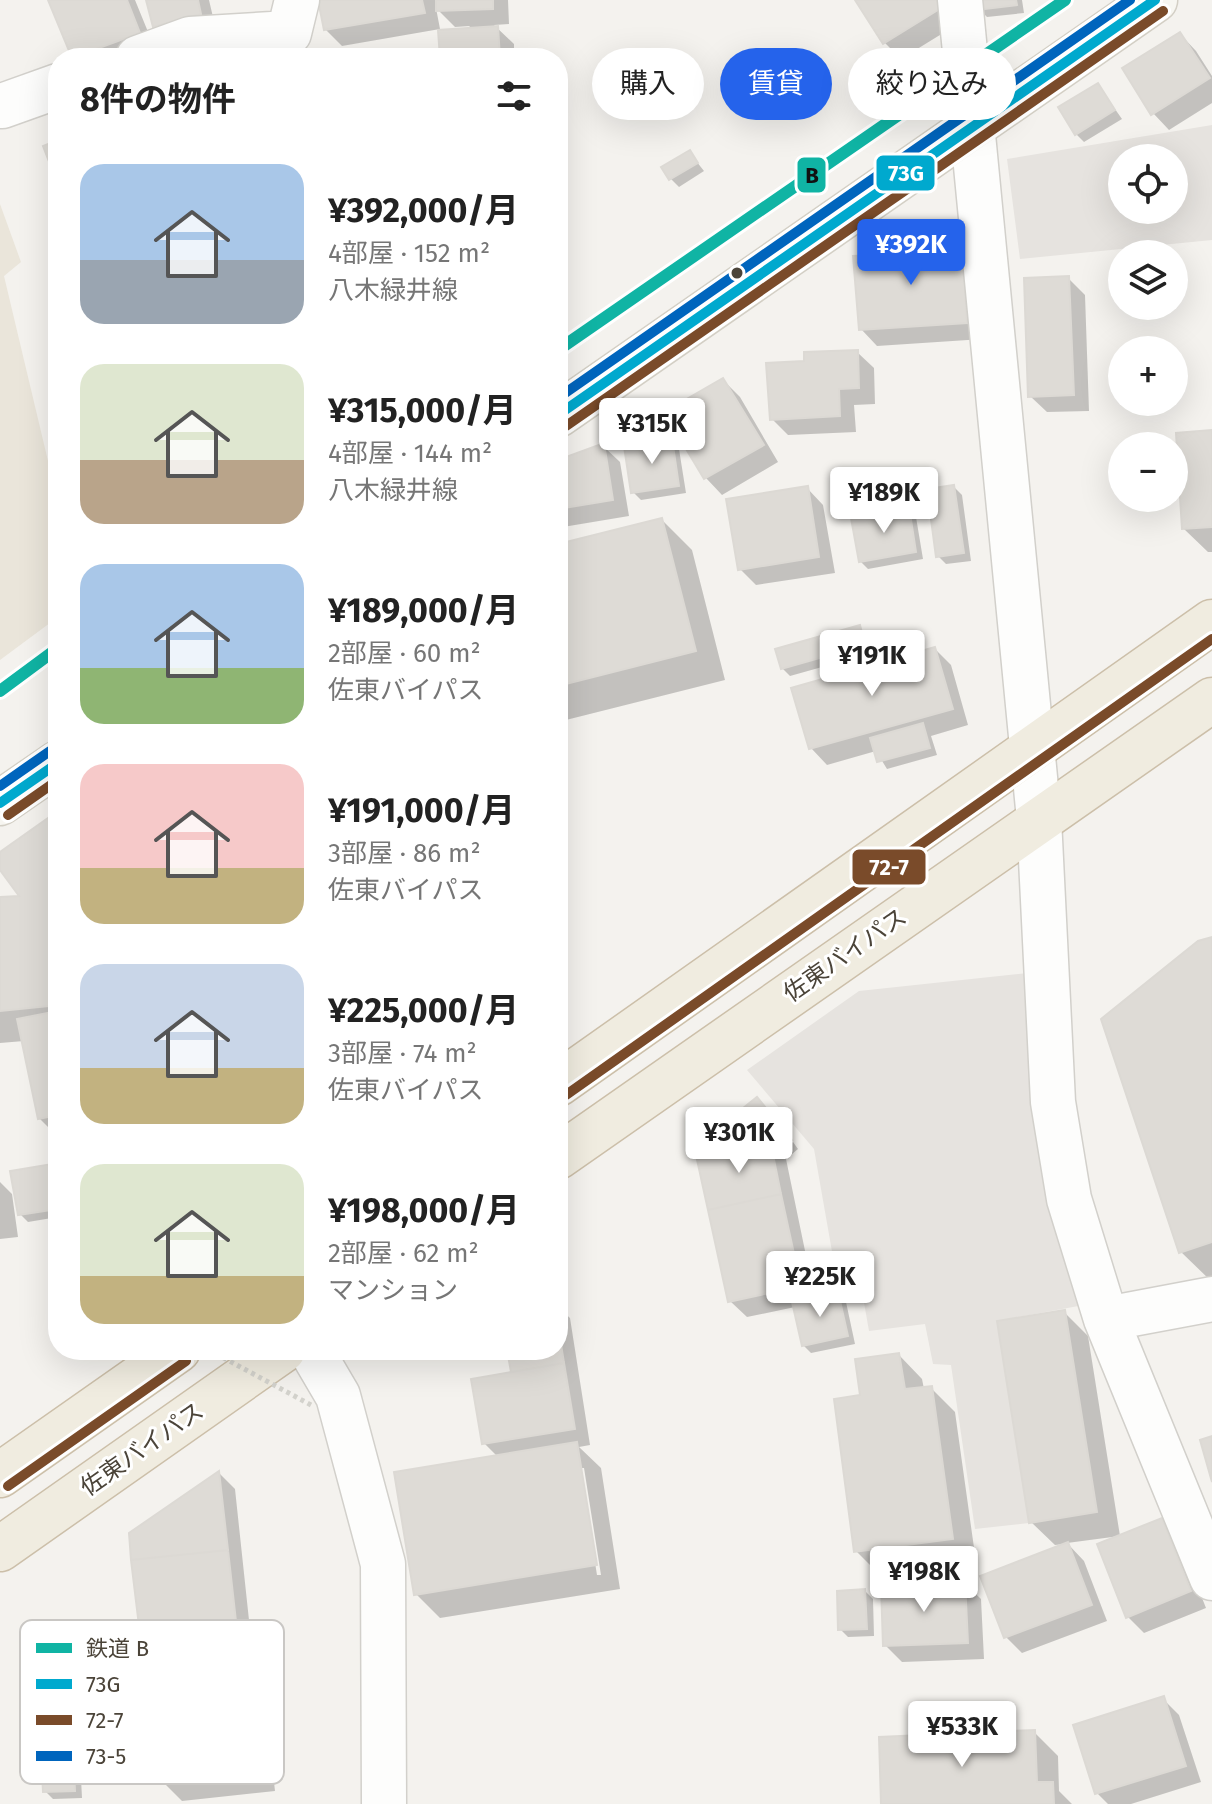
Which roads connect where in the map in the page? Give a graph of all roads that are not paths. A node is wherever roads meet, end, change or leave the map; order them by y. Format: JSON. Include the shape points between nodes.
{"nodes":[{"id":1,"x":297,"y":0,"type":"edge"},
{"id":2,"x":960,"y":0,"type":"edge"},
{"id":3,"x":1155,"y":0,"type":"edge"},
{"id":4,"x":165,"y":48,"type":"edge"},
{"id":5,"x":48,"y":90,"type":"edge"},
{"id":6,"x":2,"y":106,"type":"edge"},
{"id":7,"x":973,"y":125,"type":"junction"},
{"id":8,"x":568,"y":408,"type":"edge"},
{"id":9,"x":1212,"y":622,"type":"edge"},
{"id":10,"x":1212,"y":700,"type":"edge"},
{"id":11,"x":1031,"y":753,"type":"junction"},
{"id":12,"x":48,"y":770,"type":"edge"},
{"id":13,"x":0,"y":803,"type":"edge"},
{"id":14,"x":1039,"y":819,"type":"junction"},
{"id":15,"x":568,"y":1077,"type":"edge"},
{"id":16,"x":568,"y":1150,"type":"edge"},
{"id":17,"x":1212,"y":1299,"type":"edge"},
{"id":18,"x":1106,"y":1319,"type":"junction"},
{"id":19,"x":164,"y":1360,"type":"edge"},
{"id":20,"x":269,"y":1360,"type":"edge"},
{"id":21,"x":317,"y":1360,"type":"edge"},
{"id":22,"x":0,"y":1475,"type":"edge"},
{"id":23,"x":0,"y":1549,"type":"edge"},
{"id":24,"x":1212,"y":1578,"type":"edge"},
{"id":25,"x":384,"y":1804,"type":"edge"}],
"edges":[{"from":1,"to":4,"type":"street","via":[[289,33],[190,39]]},
{"from":2,"to":7,"type":"street"},
{"from":3,"to":7,"type":"main road"},
{"from":5,"to":6,"type":"street"},
{"from":7,"to":8,"type":"main road"},
{"from":7,"to":11,"type":"street"},
{"from":9,"to":11,"type":"highway"},
{"from":10,"to":14,"type":"highway","name":"佐東バイパス"},
{"from":11,"to":14,"type":"street"},
{"from":11,"to":15,"type":"highway"},
{"from":12,"to":13,"type":"main road"},
{"from":14,"to":16,"type":"highway","name":"佐東バイパス"},
{"from":14,"to":18,"type":"street","via":[[1053,1102],[1069,1199]]},
{"from":17,"to":18,"type":"street"},
{"from":18,"to":24,"type":"street"},
{"from":19,"to":22,"type":"highway"},
{"from":20,"to":23,"type":"highway","name":"佐東バイパス"},
{"from":21,"to":25,"type":"street","via":[[338,1396],[383,1564]]}]}
